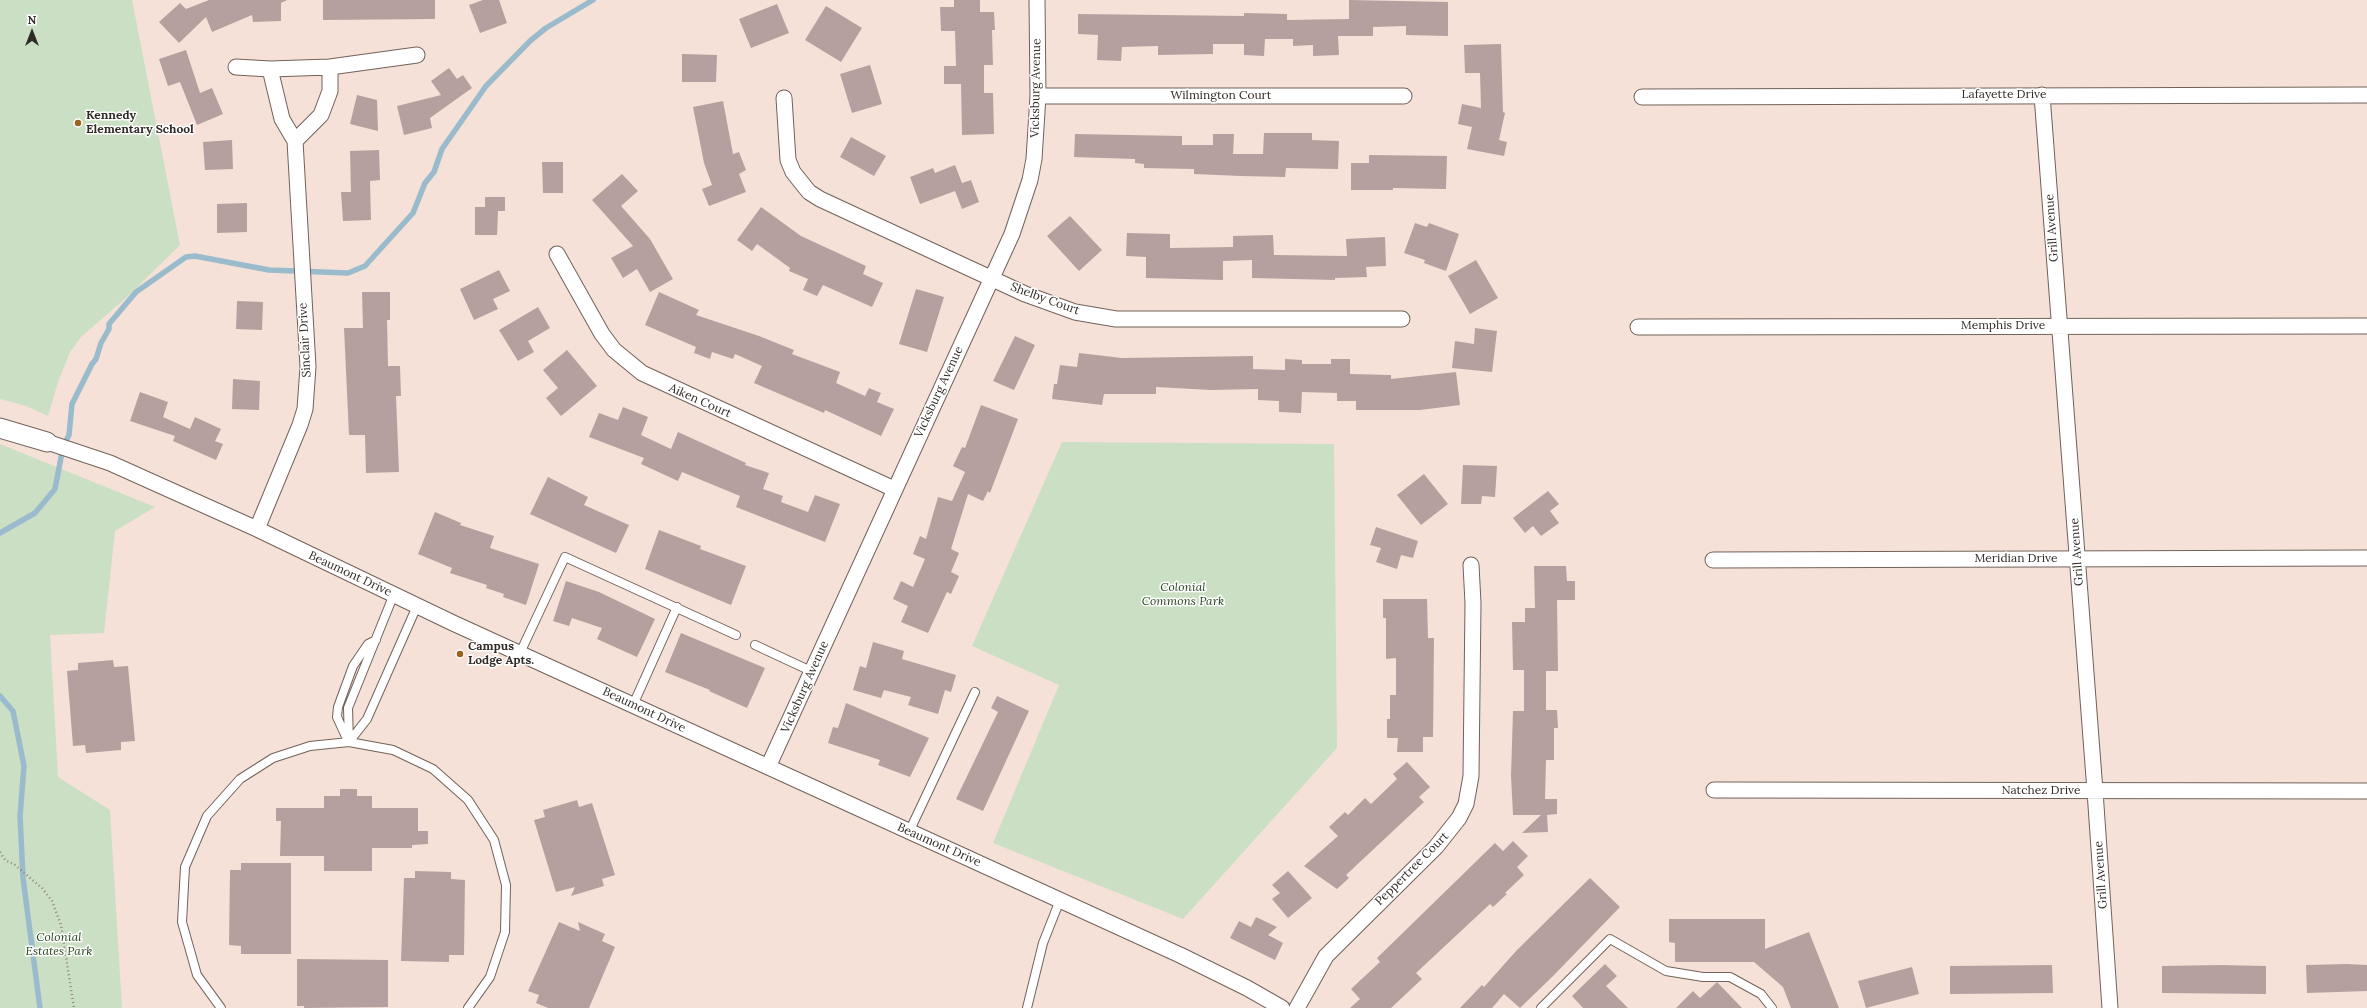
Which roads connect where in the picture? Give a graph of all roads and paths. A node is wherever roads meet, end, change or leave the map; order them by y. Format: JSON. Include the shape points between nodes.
{"nodes":[{"id":1,"x":1037,"y":0,"type":"edge"},
{"id":2,"x":418,"y":55,"type":"dead end"},
{"id":3,"x":236,"y":67,"type":"dead end"},
{"id":4,"x":330,"y":67,"type":"junction"},
{"id":5,"x":270,"y":69,"type":"junction"},
{"id":6,"x":2042,"y":95,"type":"junction"},
{"id":7,"x":2367,"y":95,"type":"edge"},
{"id":8,"x":1038,"y":96,"type":"junction"},
{"id":9,"x":1404,"y":96,"type":"dead end"},
{"id":10,"x":1642,"y":97,"type":"dead end"},
{"id":11,"x":784,"y":98,"type":"dead end"},
{"id":12,"x":295,"y":141,"type":"junction"},
{"id":13,"x":557,"y":254,"type":"dead end"},
{"id":14,"x":992,"y":278,"type":"junction"},
{"id":15,"x":1402,"y":320,"type":"dead end"},
{"id":16,"x":2059,"y":326,"type":"junction"},
{"id":17,"x":2367,"y":326,"type":"edge"},
{"id":18,"x":1638,"y":327,"type":"dead end"},
{"id":19,"x":0,"y":428,"type":"edge"},
{"id":20,"x":47,"y":442,"type":"joint"},
{"id":21,"x":894,"y":489,"type":"junction"},
{"id":22,"x":257,"y":530,"type":"junction"},
{"id":23,"x":2367,"y":558,"type":"edge"},
{"id":24,"x":2078,"y":559,"type":"junction"},
{"id":25,"x":1713,"y":560,"type":"dead end"},
{"id":26,"x":1471,"y":565,"type":"dead end"},
{"id":27,"x":394,"y":594,"type":"junction"},
{"id":28,"x":418,"y":606,"type":"junction"},
{"id":29,"x":677,"y":607,"type":"junction"},
{"id":30,"x":736,"y":635,"type":"dead end"},
{"id":31,"x":755,"y":644,"type":"dead end"},
{"id":32,"x":520,"y":653,"type":"junction"},
{"id":33,"x":813,"y":672,"type":"junction"},
{"id":34,"x":975,"y":692,"type":"dead end"},
{"id":35,"x":633,"y":704,"type":"junction"},
{"id":36,"x":349,"y":742,"type":"junction"},
{"id":37,"x":768,"y":767,"type":"junction"},
{"id":38,"x":1714,"y":790,"type":"dead end"},
{"id":39,"x":2095,"y":791,"type":"junction"},
{"id":40,"x":2367,"y":791,"type":"edge"},
{"id":41,"x":909,"y":832,"type":"junction"},
{"id":42,"x":0,"y":852,"type":"edge"},
{"id":43,"x":1060,"y":900,"type":"junction"},
{"id":44,"x":74,"y":1008,"type":"edge"},
{"id":45,"x":221,"y":1008,"type":"edge"},
{"id":46,"x":468,"y":1008,"type":"edge"},
{"id":47,"x":1027,"y":1008,"type":"edge"},
{"id":48,"x":1282,"y":1008,"type":"edge"},
{"id":49,"x":1297,"y":1008,"type":"edge"},
{"id":50,"x":1541,"y":1008,"type":"edge"},
{"id":51,"x":1772,"y":1008,"type":"edge"},
{"id":52,"x":2110,"y":1008,"type":"edge"}],
"edges":[{"from":1,"to":8,"type":"street","name":"Vicksburg Avenue"},
{"from":2,"to":4,"type":"street"},
{"from":3,"to":5,"type":"street"},
{"from":4,"to":5,"type":"street"},
{"from":4,"to":12,"type":"street","via":[[330,91],[321,115]]},
{"from":5,"to":12,"type":"street","name":"Sinclair Drive","via":[[282,119]]},
{"from":6,"to":7,"type":"street","name":"Lafayette Drive"},
{"from":6,"to":10,"type":"street","name":"Lafayette Drive"},
{"from":6,"to":16,"type":"street","name":"Grill Avenue"},
{"from":8,"to":9,"type":"street","name":"Wilmington Court"},
{"from":8,"to":14,"type":"street","name":"Vicksburg Avenue","via":[[1030,180],[1012,234]]},
{"from":11,"to":14,"type":"street","name":"Shelby Court","via":[[788,160],[793,172],[809,192]]},
{"from":12,"to":22,"type":"street","name":"Sinclair Drive","via":[[308,367],[305,409],[290,453]]},
{"from":13,"to":21,"type":"street","name":"Aiken Court","via":[[602,334],[614,350],[642,373]]},
{"from":14,"to":15,"type":"street","name":"Shelby Court","via":[[1025,294],[1075,312],[1116,319]]},
{"from":14,"to":21,"type":"street","name":"Vicksburg Avenue"},
{"from":16,"to":17,"type":"street","name":"Memphis Drive"},
{"from":16,"to":18,"type":"street","name":"Memphis Drive"},
{"from":16,"to":24,"type":"street","name":"Grill Avenue"},
{"from":19,"to":20,"type":"street","name":"Beaumont Drive"},
{"from":20,"to":22,"type":"street","name":"Beaumont Drive","via":[[89,455]]},
{"from":21,"to":33,"type":"street","name":"Vicksburg Avenue"},
{"from":22,"to":27,"type":"street","name":"Beaumont Drive"},
{"from":23,"to":24,"type":"street","name":"Meridian Drive"},
{"from":24,"to":25,"type":"street","name":"Meridian Drive"},
{"from":24,"to":39,"type":"street","name":"Grill Avenue"},
{"from":26,"to":49,"type":"street","name":"Peppertree Court","via":[[1471,776],[1466,804],[1459,818],[1436,847],[1326,956]]},
{"from":27,"to":28,"type":"street","name":"Beaumont Drive"},
{"from":27,"to":36,"type":"lane","via":[[348,708]]},
{"from":28,"to":32,"type":"street","name":"Beaumont Drive"},
{"from":28,"to":36,"type":"lane","via":[[367,719]]},
{"from":29,"to":30,"type":"lane"},
{"from":29,"to":32,"type":"lane","via":[[565,557]]},
{"from":29,"to":35,"type":"lane"},
{"from":31,"to":33,"type":"lane"},
{"from":32,"to":35,"type":"street","name":"Beaumont Drive"},
{"from":33,"to":37,"type":"street","name":"Vicksburg Avenue"},
{"from":34,"to":41,"type":"lane"},
{"from":35,"to":37,"type":"street","name":"Beaumont Drive"},
{"from":36,"to":45,"type":"lane","via":[[310,746],[273,758],[240,779],[207,816],[185,867],[182,922],[197,974]]},
{"from":36,"to":46,"type":"lane","via":[[393,750],[433,769],[468,800],[494,840],[506,885],[504,932],[490,977]]},
{"from":37,"to":41,"type":"street","name":"Beaumont Drive"},
{"from":38,"to":39,"type":"street","name":"Natchez Drive"},
{"from":39,"to":40,"type":"street","name":"Natchez Drive"},
{"from":39,"to":52,"type":"street","name":"Grill Avenue"},
{"from":41,"to":43,"type":"street","name":"Beaumont Drive"},
{"from":42,"to":44,"type":"path","via":[[5,860],[15,865],[52,900],[61,925]]},
{"from":43,"to":47,"type":"lane","via":[[1043,943]]},
{"from":43,"to":48,"type":"street","name":"Beaumont Drive","via":[[1180,955]]},
{"from":50,"to":51,"type":"lane","via":[[1610,939],[1666,971],[1703,977],[1730,977],[1761,994]]}]}
